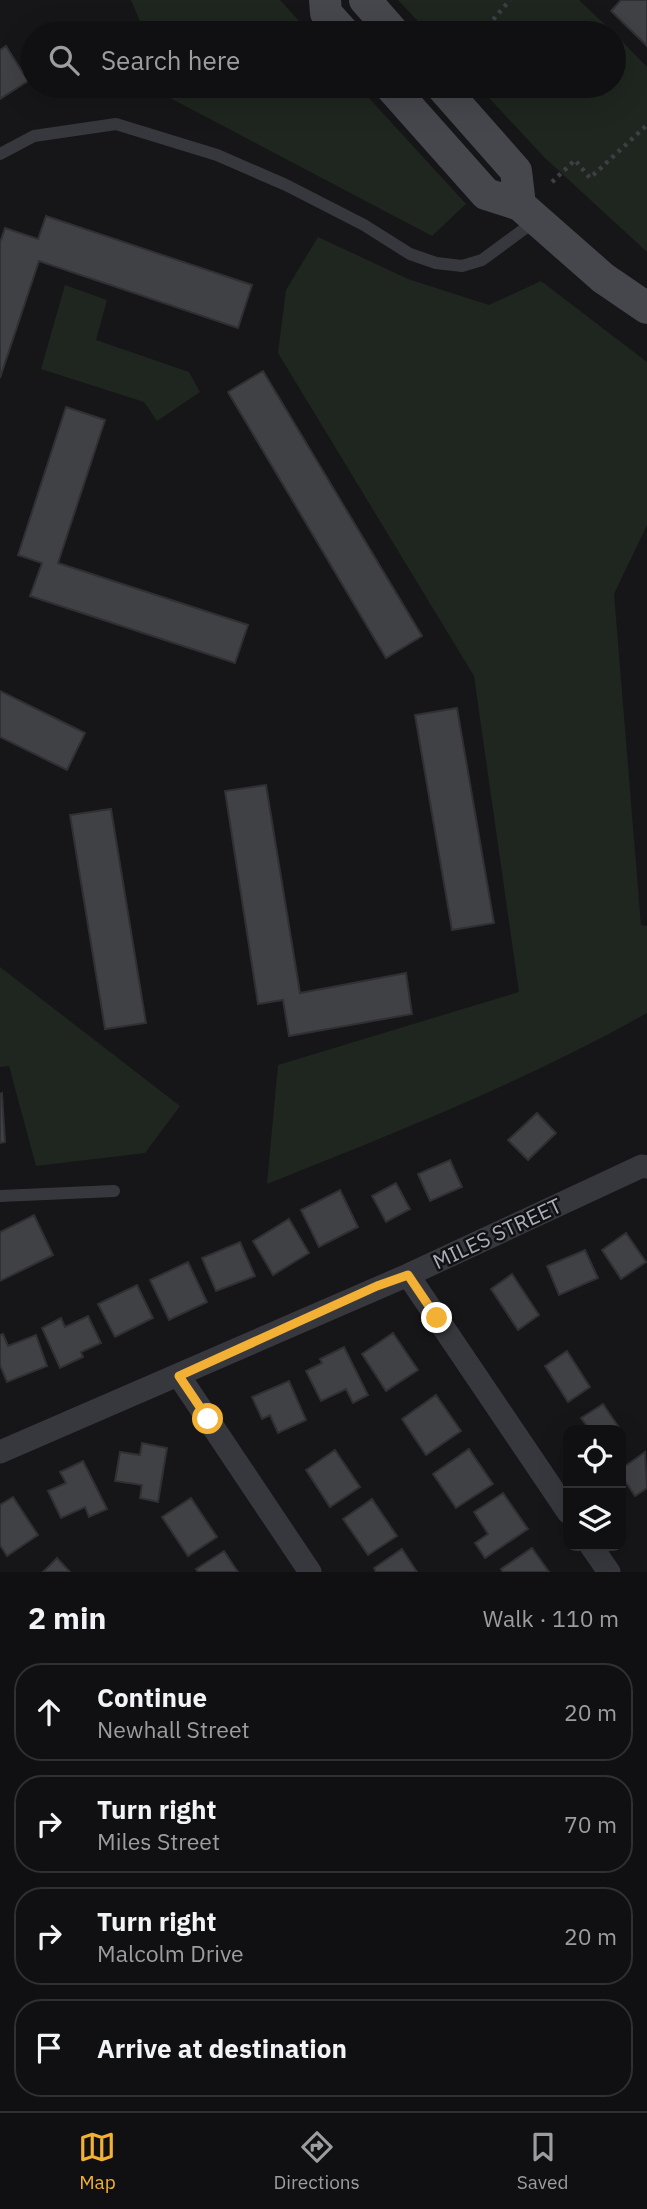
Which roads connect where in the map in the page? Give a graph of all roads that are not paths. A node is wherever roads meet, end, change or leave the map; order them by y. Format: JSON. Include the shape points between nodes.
{"nodes":[{"id":1,"x":325,"y":0,"type":"edge"},
{"id":2,"x":365,"y":0,"type":"edge"},
{"id":3,"x":333,"y":21,"type":"edge"},
{"id":4,"x":383,"y":21,"type":"edge"},
{"id":5,"x":401,"y":98,"type":"edge"},
{"id":6,"x":452,"y":98,"type":"edge"},
{"id":7,"x":0,"y":154,"type":"edge"},
{"id":8,"x":527,"y":213,"type":"junction"},
{"id":9,"x":647,"y":308,"type":"edge"},
{"id":10,"x":645,"y":1161,"type":"edge"},
{"id":11,"x":114,"y":1192,"type":"dead end"},
{"id":12,"x":0,"y":1196,"type":"edge"},
{"id":13,"x":408,"y":1275,"type":"junction"},
{"id":14,"x":179,"y":1376,"type":"junction"},
{"id":15,"x":0,"y":1452,"type":"edge"},
{"id":16,"x":563,"y":1505,"type":"edge"},
{"id":17,"x":594,"y":1551,"type":"edge"},
{"id":18,"x":310,"y":1572,"type":"edge"},
{"id":19,"x":609,"y":1572,"type":"edge"}],
"edges":[{"from":1,"to":3,"type":"main road","via":[[326,13]]},
{"from":2,"to":4,"type":"main road"},
{"from":5,"to":8,"type":"main road","via":[[485,194]]},
{"from":6,"to":8,"type":"main road","via":[[516,171]]},
{"from":7,"to":8,"type":"lane","via":[[34,136],[116,124],[217,155],[364,225],[410,254],[462,266],[482,260]]},
{"from":8,"to":9,"type":"main road","via":[[603,278]]},
{"from":10,"to":13,"type":"street","name":"MILES STREET"},
{"from":11,"to":12,"type":"lane"},
{"from":13,"to":14,"type":"street","name":"MILES STREET"},
{"from":13,"to":16,"type":"street"},
{"from":14,"to":15,"type":"street","name":"MILES STREET"},
{"from":14,"to":18,"type":"street"},
{"from":17,"to":19,"type":"street"}]}
